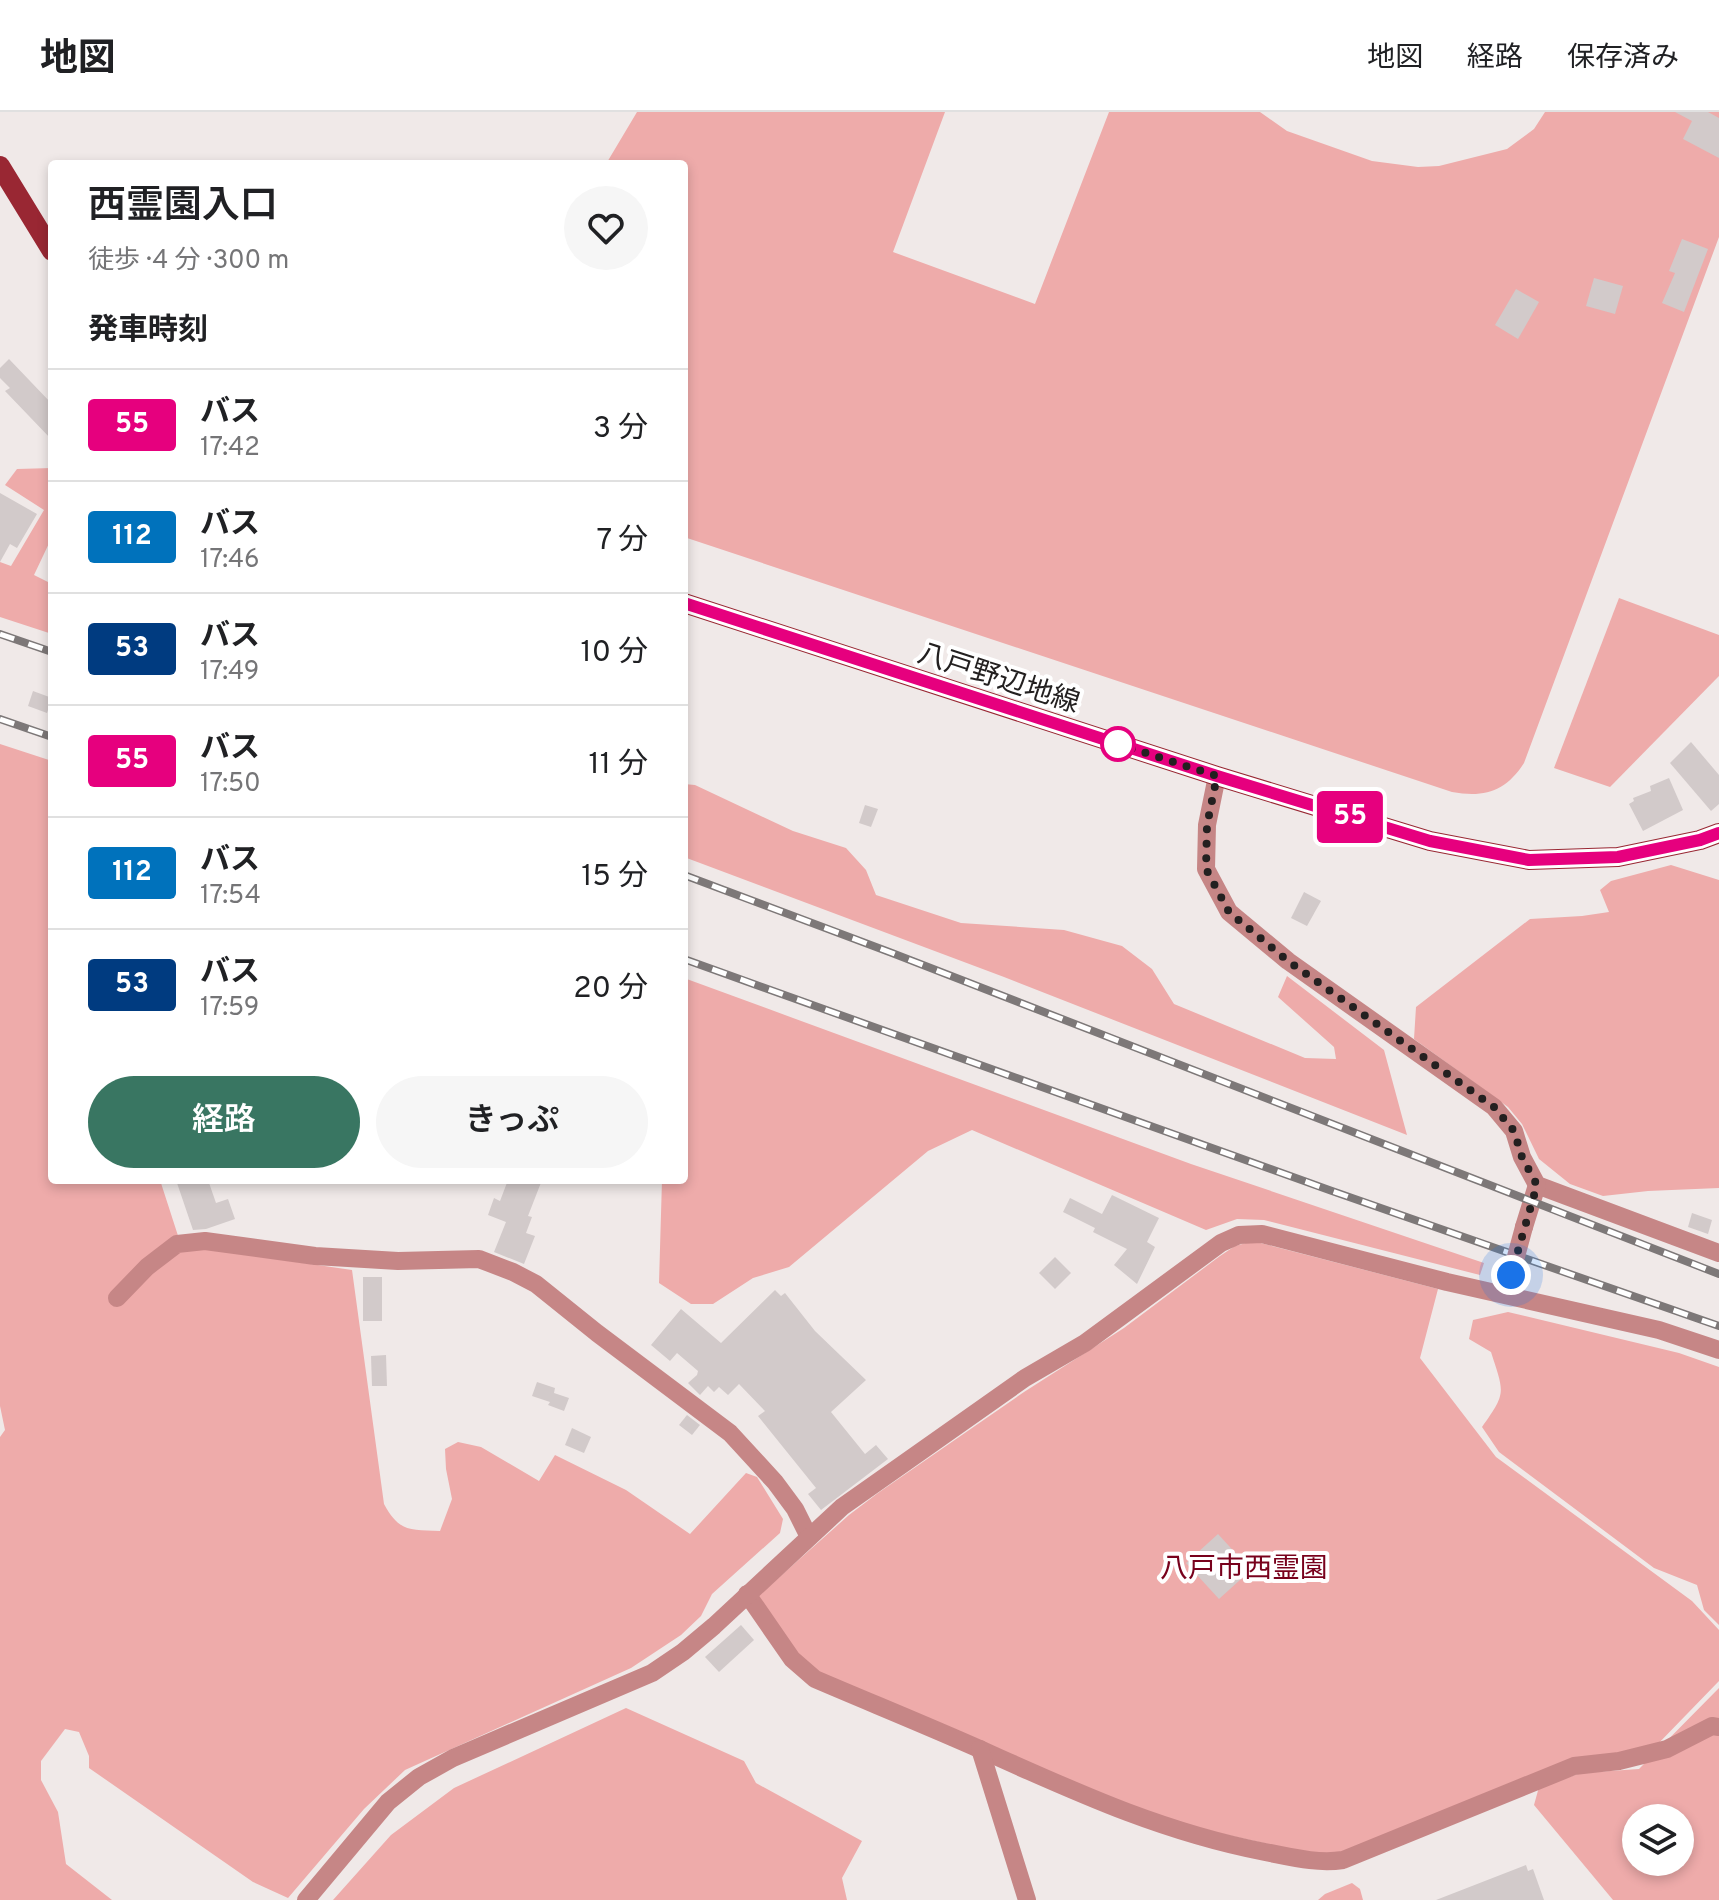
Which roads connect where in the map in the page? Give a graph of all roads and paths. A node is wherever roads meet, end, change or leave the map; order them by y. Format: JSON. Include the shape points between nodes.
{"nodes":[{"id":1,"x":0,"y":166,"type":"edge"},
{"id":2,"x":48,"y":244,"type":"edge"},
{"id":3,"x":688,"y":604,"type":"edge"},
{"id":4,"x":1217,"y":776,"type":"junction"},
{"id":5,"x":1719,"y":833,"type":"edge"},
{"id":6,"x":1537,"y":1185,"type":"junction"},
{"id":7,"x":1719,"y":1253,"type":"edge"},
{"id":8,"x":1506,"y":1295,"type":"junction"},
{"id":9,"x":117,"y":1298,"type":"dead end"},
{"id":10,"x":1719,"y":1350,"type":"edge"},
{"id":11,"x":809,"y":1537,"type":"junction"},
{"id":12,"x":747,"y":1594,"type":"junction"},
{"id":13,"x":1719,"y":1727,"type":"edge"},
{"id":14,"x":980,"y":1749,"type":"junction"},
{"id":15,"x":306,"y":1900,"type":"edge"},
{"id":16,"x":1027,"y":1900,"type":"edge"}],
"edges":[{"from":1,"to":2,"type":"main road"},
{"from":3,"to":4,"type":"main road","name":"八戸野辺地線"},
{"from":4,"to":5,"type":"main road","name":"八戸野辺地線","via":[[1430,841],[1529,860],[1618,857]]},
{"from":4,"to":6,"type":"street","via":[[1207,825],[1206,869],[1229,912],[1288,961],[1494,1107],[1514,1131]]},
{"from":6,"to":7,"type":"street"},
{"from":6,"to":8,"type":"street","bridge":true},
{"from":8,"to":10,"type":"street","via":[[1659,1330]]},
{"from":8,"to":11,"type":"street","via":[[1262,1234],[1239,1235],[1085,1343],[1025,1378],[842,1507]]},
{"from":9,"to":11,"type":"street","via":[[177,1244],[205,1241],[398,1261],[479,1259],[536,1284],[730,1433],[775,1482]]},
{"from":11,"to":12,"type":"street"},
{"from":12,"to":14,"type":"street","via":[[792,1659],[815,1679]]},
{"from":12,"to":15,"type":"street","via":[[652,1673],[419,1777],[388,1802]]},
{"from":13,"to":14,"type":"street","via":[[1667,1749],[1574,1766],[1392,1842],[1330,1862],[1246,1848],[1159,1825]]},
{"from":14,"to":16,"type":"street"}]}
